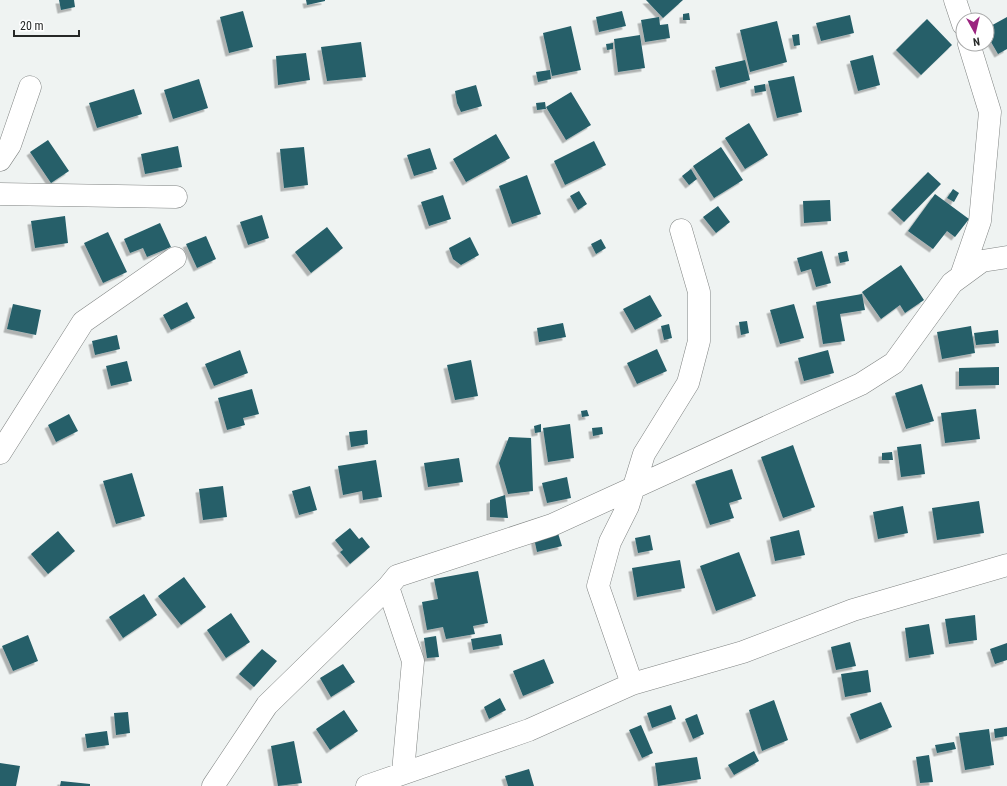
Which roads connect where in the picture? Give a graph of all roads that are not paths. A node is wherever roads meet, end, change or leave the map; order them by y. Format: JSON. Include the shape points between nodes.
{"nodes":[{"id":1,"x":956,"y":0,"type":"edge"},
{"id":2,"x":960,"y":12,"type":"edge"},
{"id":3,"x":971,"y":52,"type":"edge"},
{"id":4,"x":30,"y":87,"type":"dead end"},
{"id":5,"x":0,"y":160,"type":"edge"},
{"id":6,"x":0,"y":194,"type":"edge"},
{"id":7,"x":176,"y":197,"type":"dead end"},
{"id":8,"x":681,"y":230,"type":"dead end"},
{"id":9,"x":176,"y":258,"type":"dead end"},
{"id":10,"x":1007,"y":258,"type":"edge"},
{"id":11,"x":961,"y":276,"type":"junction"},
{"id":12,"x":0,"y":453,"type":"edge"},
{"id":13,"x":633,"y":489,"type":"junction"},
{"id":14,"x":1007,"y":565,"type":"edge"},
{"id":15,"x":388,"y":587,"type":"junction"},
{"id":16,"x":632,"y":684,"type":"junction"},
{"id":17,"x":403,"y":772,"type":"junction"},
{"id":18,"x":213,"y":786,"type":"edge"},
{"id":19,"x":367,"y":786,"type":"edge"}],
"edges":[{"from":1,"to":2,"type":"street"},
{"from":3,"to":11,"type":"street","via":[[990,112],[980,221]]},
{"from":4,"to":5,"type":"street","via":[[10,146]]},
{"from":6,"to":7,"type":"street"},
{"from":8,"to":13,"type":"street","via":[[699,292],[699,341],[688,383],[644,454]]},
{"from":9,"to":12,"type":"street","via":[[83,322]]},
{"from":10,"to":11,"type":"street","via":[[982,261]]},
{"from":11,"to":13,"type":"street","via":[[952,283],[894,362],[861,384]]},
{"from":13,"to":15,"type":"street","via":[[552,525],[397,576]]},
{"from":13,"to":16,"type":"street","via":[[628,506],[610,542],[598,586]]},
{"from":14,"to":16,"type":"street","via":[[853,610],[743,652]]},
{"from":15,"to":17,"type":"street","via":[[413,661]]},
{"from":15,"to":18,"type":"street","via":[[268,705]]},
{"from":16,"to":17,"type":"street","via":[[528,730]]},
{"from":17,"to":19,"type":"street"}]}
